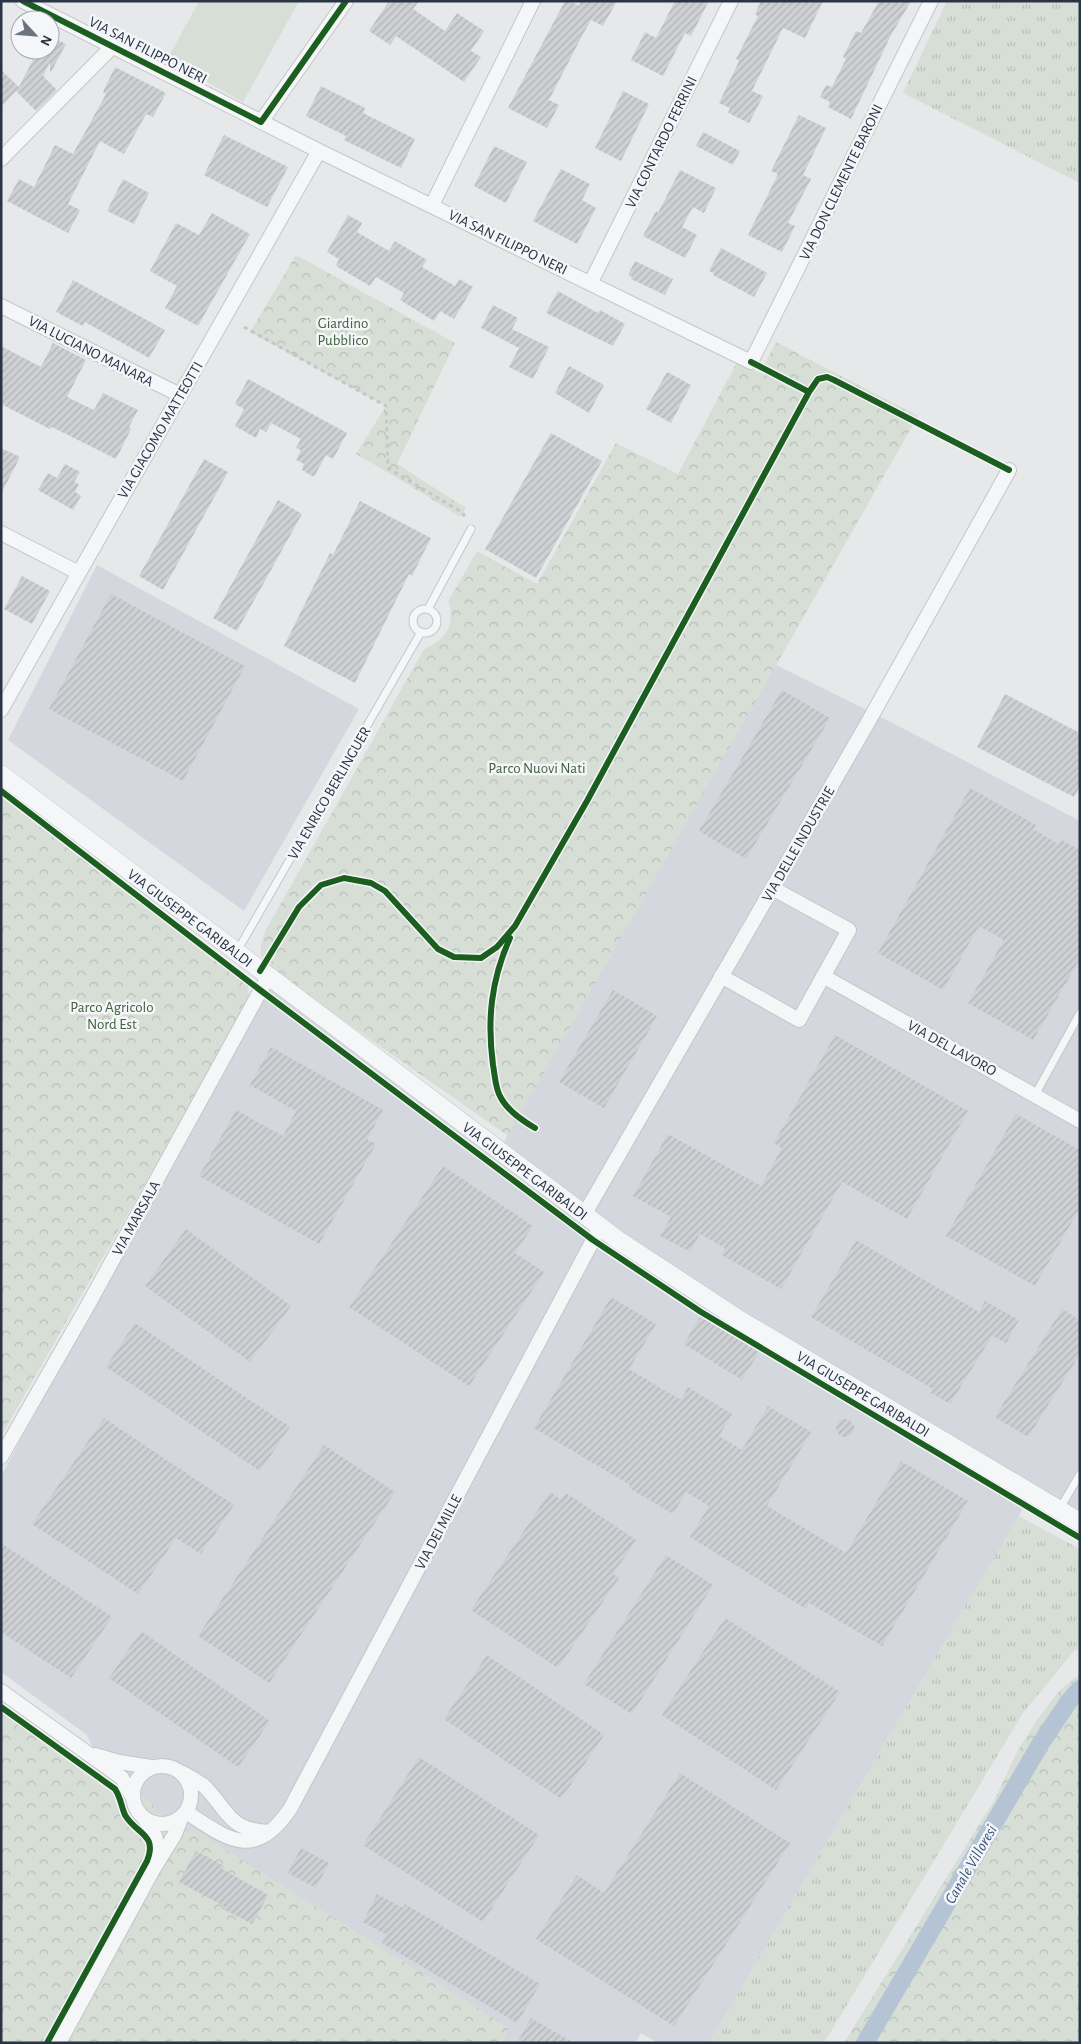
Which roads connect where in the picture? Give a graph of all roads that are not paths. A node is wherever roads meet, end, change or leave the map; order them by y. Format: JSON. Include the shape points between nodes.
{"nodes":[{"id":1,"x":23,"y":1,"type":"edge"},
{"id":2,"x":346,"y":1,"type":"edge"},
{"id":3,"x":533,"y":1,"type":"edge"},
{"id":4,"x":731,"y":1,"type":"edge"},
{"id":5,"x":931,"y":1,"type":"edge"},
{"id":6,"x":113,"y":46,"type":"junction"},
{"id":7,"x":261,"y":122,"type":"junction"},
{"id":8,"x":319,"y":151,"type":"junction"},
{"id":9,"x":1,"y":159,"type":"edge"},
{"id":10,"x":432,"y":206,"type":"junction"},
{"id":11,"x":591,"y":282,"type":"junction"},
{"id":12,"x":1,"y":306,"type":"edge"},
{"id":13,"x":751,"y":362,"type":"joint"},
{"id":14,"x":180,"y":395,"type":"junction"},
{"id":15,"x":1009,"y":470,"type":"dead end"},
{"id":16,"x":471,"y":529,"type":"road end"},
{"id":17,"x":1,"y":533,"type":"edge"},
{"id":18,"x":79,"y":573,"type":"junction"},
{"id":19,"x":428,"y":609,"type":"junction"},
{"id":20,"x":421,"y":632,"type":"junction"},
{"id":21,"x":1,"y":710,"type":"edge"},
{"id":22,"x":1,"y":774,"type":"edge"},
{"id":23,"x":772,"y":888,"type":"junction"},
{"id":24,"x":236,"y":953,"type":"junction"},
{"id":25,"x":721,"y":976,"type":"junction"},
{"id":26,"x":823,"y":976,"type":"junction"},
{"id":27,"x":268,"y":977,"type":"junction"},
{"id":28,"x":1080,"y":1013,"type":"edge"},
{"id":29,"x":1035,"y":1095,"type":"junction"},
{"id":30,"x":1080,"y":1121,"type":"edge"},
{"id":31,"x":584,"y":1215,"type":"junction"},
{"id":32,"x":600,"y":1227,"type":"junction"},
{"id":33,"x":1,"y":1457,"type":"edge"},
{"id":34,"x":1080,"y":1474,"type":"edge"},
{"id":35,"x":1059,"y":1510,"type":"junction"},
{"id":36,"x":1080,"y":1522,"type":"edge"},
{"id":37,"x":1,"y":1691,"type":"edge"},
{"id":38,"x":87,"y":1752,"type":"junction"},
{"id":39,"x":152,"y":1768,"type":"junction"},
{"id":40,"x":174,"y":1768,"type":"junction"},
{"id":41,"x":133,"y":1798,"type":"junction"},
{"id":42,"x":184,"y":1814,"type":"junction"},
{"id":43,"x":143,"y":1817,"type":"junction"},
{"id":44,"x":270,"y":1832,"type":"junction"},
{"id":45,"x":154,"y":1868,"type":"junction"},
{"id":46,"x":59,"y":2043,"type":"edge"}],
"edges":[{"from":1,"to":6,"type":"street","name":"VIA SAN FILIPPO NERI"},
{"from":2,"to":7,"type":"street"},
{"from":3,"to":10,"type":"street"},
{"from":4,"to":11,"type":"street","name":"VIA CONTARDO FERRINI"},
{"from":5,"to":13,"type":"street","name":"VIA DON CLEMENTE BARONI"},
{"from":6,"to":7,"type":"street","name":"VIA SAN FILIPPO NERI"},
{"from":6,"to":9,"type":"street"},
{"from":7,"to":8,"type":"street","name":"VIA SAN FILIPPO NERI"},
{"from":8,"to":10,"type":"street","name":"VIA SAN FILIPPO NERI"},
{"from":8,"to":14,"type":"street","name":"VIA GIACOMO MATTEOTTI"},
{"from":10,"to":11,"type":"street","name":"VIA SAN FILIPPO NERI"},
{"from":11,"to":13,"type":"street","name":"VIA SAN FILIPPO NERI"},
{"from":12,"to":14,"type":"street","name":"VIA LUCIANO MANARA"},
{"from":14,"to":18,"type":"street","name":"VIA GIACOMO MATTEOTTI"},
{"from":15,"to":23,"type":"street","name":"VIA DELLE INDUSTRIE"},
{"from":16,"to":19,"type":"lane"},
{"from":17,"to":18,"type":"street"},
{"from":18,"to":21,"type":"street","name":"VIA GIACOMO MATTEOTTI"},
{"from":19,"to":20,"type":"lane","via":[[421,609],[414,616],[413,624]]},
{"from":19,"to":20,"type":"lane","name":"VIA ENRICO BERLINGUER","via":[[435,614],[436,626],[430,632]]},
{"from":20,"to":24,"type":"lane","name":"VIA ENRICO BERLINGUER"},
{"from":22,"to":24,"type":"street","name":"VIA GIUSEPPE GARIBALDI"},
{"from":23,"to":25,"type":"street","name":"VIA DELLE INDUSTRIE"},
{"from":23,"to":26,"type":"street","via":[[848,930]]},
{"from":24,"to":27,"type":"street","name":"VIA GIUSEPPE GARIBALDI"},
{"from":25,"to":26,"type":"street","via":[[799,1020]]},
{"from":25,"to":31,"type":"street","name":"VIA DELLE INDUSTRIE"},
{"from":26,"to":29,"type":"street","name":"VIA DEL LAVORO"},
{"from":27,"to":31,"type":"street","name":"VIA GIUSEPPE GARIBALDI"},
{"from":27,"to":33,"type":"street","name":"VIA MARSALA"},
{"from":28,"to":29,"type":"lane"},
{"from":29,"to":30,"type":"street","name":"VIA DEL LAVORO"},
{"from":31,"to":32,"type":"street","name":"VIA GIUSEPPE GARIBALDI"},
{"from":32,"to":35,"type":"street","name":"VIA GIUSEPPE GARIBALDI","via":[[740,1320]]},
{"from":32,"to":44,"type":"street","name":"VIA DEI MILLE","via":[[290,1809]]},
{"from":34,"to":35,"type":"lane"},
{"from":35,"to":36,"type":"street","name":"VIA GIUSEPPE GARIBALDI"},
{"from":37,"to":38,"type":"street"},
{"from":38,"to":39,"type":"street"},
{"from":38,"to":41,"type":"street","via":[[122,1778]]},
{"from":39,"to":40,"type":"street"},
{"from":39,"to":41,"type":"street","via":[[137,1780]]},
{"from":40,"to":42,"type":"street","via":[[187,1779],[190,1787],[190,1804]]},
{"from":40,"to":44,"type":"street","via":[[202,1784],[235,1824],[252,1831]]},
{"from":41,"to":43,"type":"street"},
{"from":42,"to":43,"type":"street","via":[[167,1824],[150,1822]]},
{"from":42,"to":44,"type":"street","name":"VIA DEI MILLE","via":[[231,1839],[246,1842]]},
{"from":42,"to":45,"type":"street"},
{"from":43,"to":45,"type":"street","via":[[158,1843]]},
{"from":45,"to":46,"type":"street"}]}
